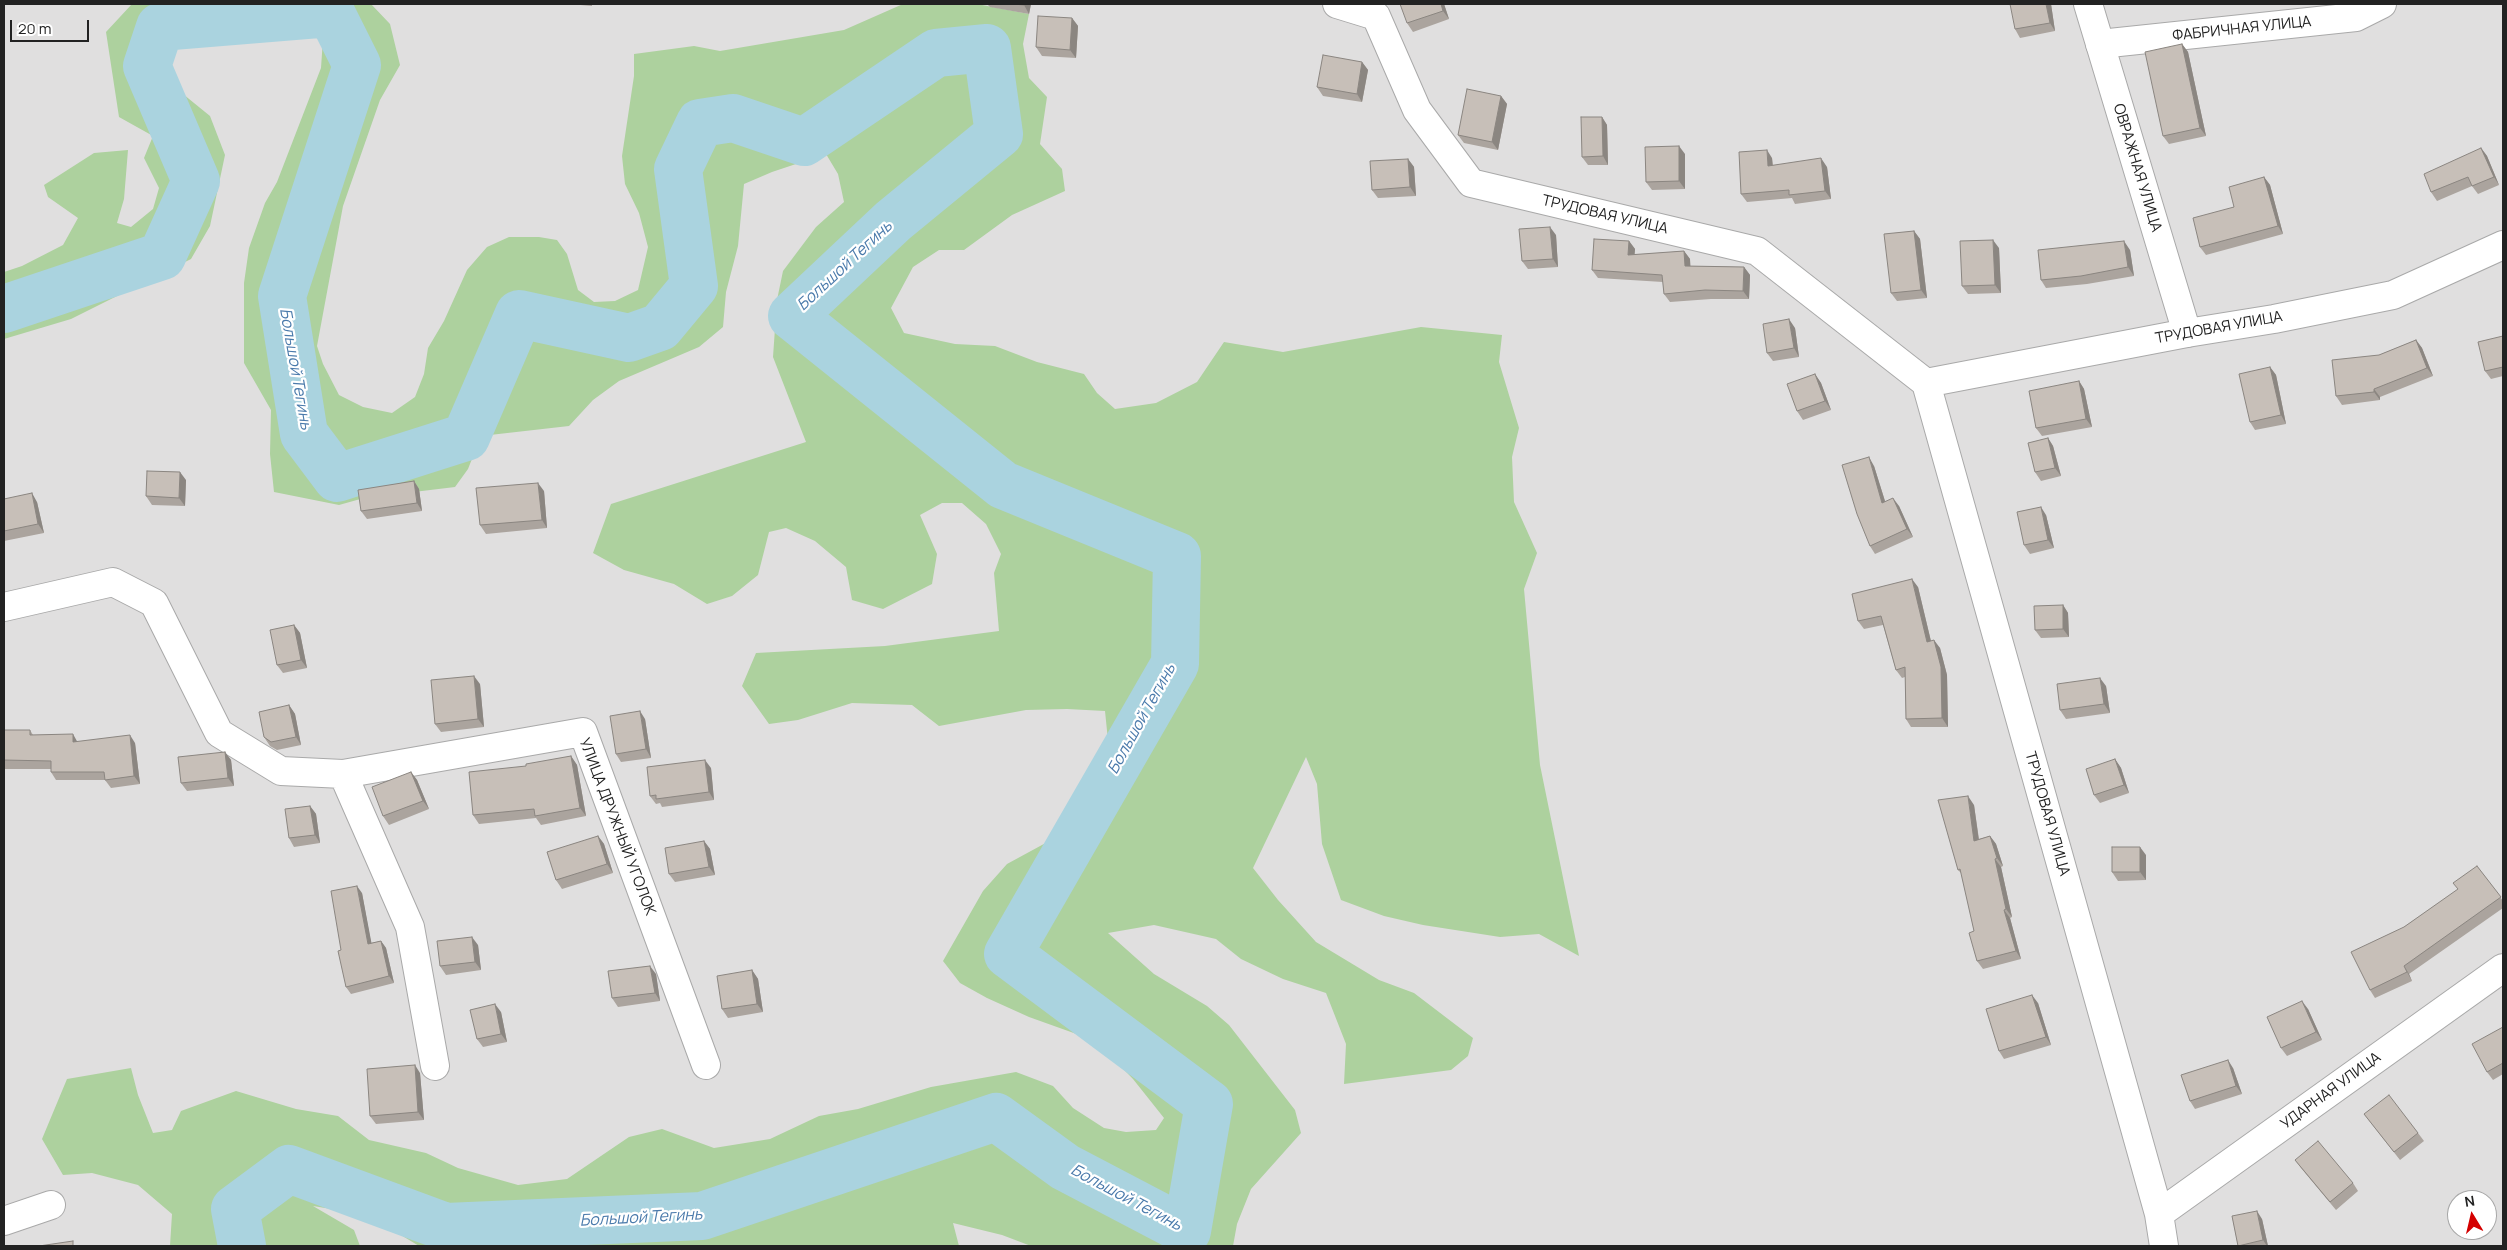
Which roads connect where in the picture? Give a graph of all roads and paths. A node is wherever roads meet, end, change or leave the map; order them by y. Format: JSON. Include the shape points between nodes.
{"nodes":[{"id":1,"x":1337,"y":4,"type":"edge"},
{"id":2,"x":2088,"y":4,"type":"edge"},
{"id":3,"x":2382,"y":4,"type":"edge"},
{"id":4,"x":2100,"y":44,"type":"junction"},
{"id":5,"x":2503,"y":245,"type":"edge"},
{"id":6,"x":2187,"y":333,"type":"junction"},
{"id":7,"x":1926,"y":383,"type":"junction"},
{"id":8,"x":4,"y":607,"type":"edge"},
{"id":9,"x":343,"y":774,"type":"junction"},
{"id":10,"x":2503,"y":968,"type":"edge"},
{"id":11,"x":706,"y":1065,"type":"dead end"},
{"id":12,"x":435,"y":1066,"type":"dead end"},
{"id":13,"x":51,"y":1205,"type":"dead end"},
{"id":14,"x":2159,"y":1214,"type":"junction"},
{"id":15,"x":4,"y":1221,"type":"edge"},
{"id":16,"x":2164,"y":1246,"type":"edge"}],
"edges":[{"from":1,"to":7,"type":"street","name":"ТРУДОВАЯ УЛИЦА","via":[[1376,16],[1417,110],[1471,183],[1757,251]]},
{"from":2,"to":4,"type":"street","name":"ОВРАЖНАЯ УЛИЦА"},
{"from":3,"to":4,"type":"street","name":"ФАБРИЧНАЯ УЛИЦА","via":[[2356,17]]},
{"from":4,"to":6,"type":"street","name":"ОВРАЖНАЯ УЛИЦА"},
{"from":5,"to":6,"type":"street","name":"ТРУДОВАЯ УЛИЦА","via":[[2393,295]]},
{"from":6,"to":7,"type":"street","name":"ТРУДОВАЯ УЛИЦА"},
{"from":7,"to":14,"type":"street","name":"ТРУДОВАЯ УЛИЦА"},
{"from":8,"to":9,"type":"street","name":"УЛИЦА ДРУЖНЫЙ УГОЛОК","via":[[113,582],[154,603],[219,733],[280,771]]},
{"from":9,"to":11,"type":"street","name":"УЛИЦА ДРУЖНЫЙ УГОЛОК","via":[[583,732]]},
{"from":9,"to":12,"type":"street","via":[[410,927]]},
{"from":10,"to":14,"type":"street","name":"УДАРНАЯ УЛИЦА"},
{"from":13,"to":15,"type":"street"},
{"from":14,"to":16,"type":"street","name":"ТРУДОВАЯ УЛИЦА"}]}
